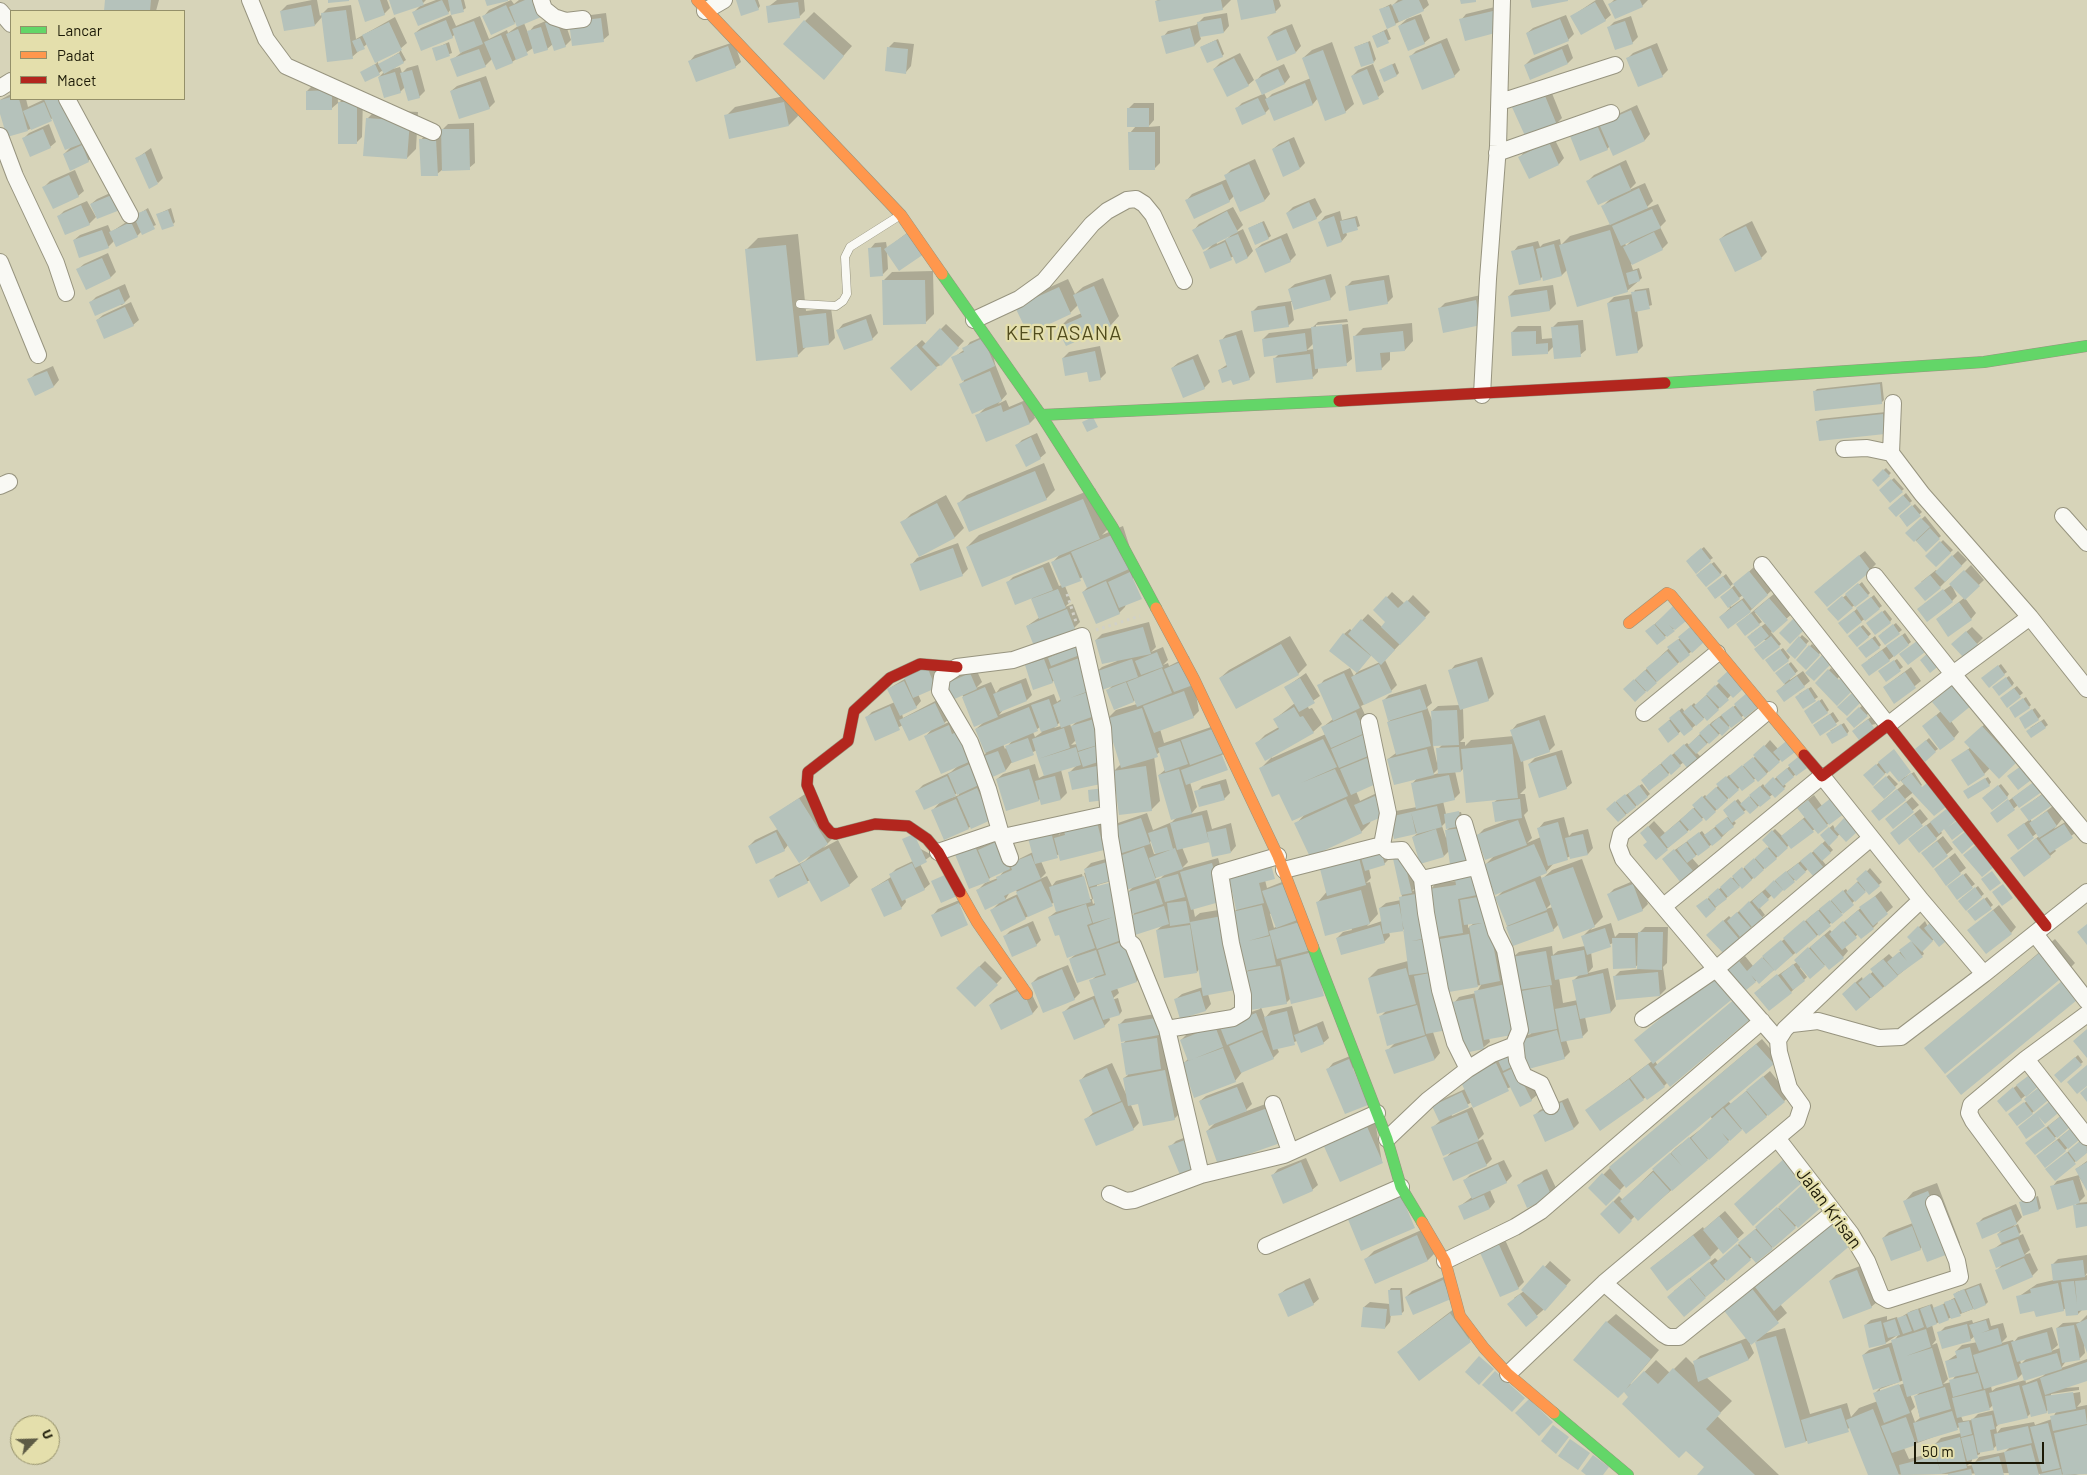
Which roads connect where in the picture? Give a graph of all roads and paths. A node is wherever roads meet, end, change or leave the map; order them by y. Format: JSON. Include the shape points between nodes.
{"nodes":[{"id":1,"x":250,"y":0,"type":"edge"},
{"id":2,"x":542,"y":0,"type":"edge"},
{"id":3,"x":724,"y":0,"type":"edge"},
{"id":4,"x":1502,"y":0,"type":"edge"},
{"id":5,"x":701,"y":5,"type":"edge"},
{"id":6,"x":0,"y":11,"type":"edge"},
{"id":7,"x":583,"y":19,"type":"dead end"},
{"id":8,"x":10,"y":23,"type":"edge"},
{"id":9,"x":1615,"y":65,"type":"dead end"},
{"id":10,"x":68,"y":100,"type":"edge"},
{"id":11,"x":1500,"y":102,"type":"junction"},
{"id":12,"x":1611,"y":113,"type":"dead end"},
{"id":13,"x":433,"y":132,"type":"dead end"},
{"id":14,"x":0,"y":136,"type":"edge"},
{"id":15,"x":1497,"y":153,"type":"junction"},
{"id":16,"x":130,"y":215,"type":"dead end"},
{"id":17,"x":901,"y":215,"type":"junction"},
{"id":18,"x":0,"y":262,"type":"edge"},
{"id":19,"x":1184,"y":281,"type":"dead end"},
{"id":20,"x":66,"y":293,"type":"dead end"},
{"id":21,"x":800,"y":304,"type":"dead end"},
{"id":22,"x":974,"y":320,"type":"junction"},
{"id":23,"x":2087,"y":346,"type":"edge"},
{"id":24,"x":38,"y":355,"type":"dead end"},
{"id":25,"x":1482,"y":396,"type":"junction"},
{"id":26,"x":1893,"y":403,"type":"dead end"},
{"id":27,"x":1041,"y":415,"type":"junction"},
{"id":28,"x":1844,"y":449,"type":"dead end"},
{"id":29,"x":1891,"y":453,"type":"junction"},
{"id":30,"x":2064,"y":516,"type":"dead end"},
{"id":31,"x":2087,"y":543,"type":"edge"},
{"id":32,"x":1762,"y":564,"type":"dead end"},
{"id":33,"x":1875,"y":576,"type":"dead end"},
{"id":34,"x":1067,"y":594,"type":"dead end"},
{"id":35,"x":1157,"y":610,"type":"junction"},
{"id":36,"x":2030,"y":617,"type":"junction"},
{"id":37,"x":1628,"y":624,"type":"dead end"},
{"id":38,"x":1082,"y":636,"type":"junction"},
{"id":39,"x":1718,"y":653,"type":"junction"},
{"id":40,"x":957,"y":667,"type":"junction"},
{"id":41,"x":2081,"y":670,"type":"edge"},
{"id":42,"x":1953,"y":674,"type":"junction"},
{"id":43,"x":2087,"y":689,"type":"edge"},
{"id":44,"x":1770,"y":710,"type":"junction"},
{"id":45,"x":1644,"y":714,"type":"dead end"},
{"id":46,"x":1369,"y":722,"type":"dead end"},
{"id":47,"x":1888,"y":725,"type":"junction"},
{"id":48,"x":1822,"y":776,"type":"junction"},
{"id":49,"x":1108,"y":814,"type":"junction"},
{"id":50,"x":1464,"y":822,"type":"dead end"},
{"id":51,"x":1001,"y":834,"type":"junction"},
{"id":52,"x":2087,"y":835,"type":"edge"},
{"id":53,"x":1871,"y":838,"type":"junction"},
{"id":54,"x":1382,"y":845,"type":"junction"},
{"id":55,"x":938,"y":852,"type":"junction"},
{"id":56,"x":1010,"y":858,"type":"dead end"},
{"id":57,"x":1281,"y":863,"type":"junction"},
{"id":58,"x":1475,"y":867,"type":"junction"},
{"id":59,"x":1422,"y":879,"type":"junction"},
{"id":60,"x":2087,"y":892,"type":"edge"},
{"id":61,"x":1921,"y":900,"type":"junction"},
{"id":62,"x":1664,"y":906,"type":"junction"},
{"id":63,"x":2040,"y":930,"type":"junction"},
{"id":64,"x":1716,"y":969,"type":"junction"},
{"id":65,"x":1984,"y":974,"type":"junction"},
{"id":66,"x":1027,"y":994,"type":"dead end"},
{"id":67,"x":2087,"y":1001,"type":"edge"},
{"id":68,"x":2087,"y":1014,"type":"edge"},
{"id":69,"x":1643,"y":1019,"type":"dead end"},
{"id":70,"x":1762,"y":1021,"type":"junction"},
{"id":71,"x":1792,"y":1024,"type":"junction"},
{"id":72,"x":1167,"y":1029,"type":"junction"},
{"id":73,"x":1778,"y":1040,"type":"junction"},
{"id":74,"x":1515,"y":1045,"type":"junction"},
{"id":75,"x":2026,"y":1059,"type":"junction"},
{"id":76,"x":1468,"y":1069,"type":"junction"},
{"id":77,"x":1273,"y":1104,"type":"dead end"},
{"id":78,"x":1551,"y":1106,"type":"dead end"},
{"id":79,"x":1377,"y":1113,"type":"junction"},
{"id":80,"x":2087,"y":1137,"type":"edge"},
{"id":81,"x":1777,"y":1138,"type":"junction"},
{"id":82,"x":1387,"y":1139,"type":"junction"},
{"id":83,"x":1290,"y":1151,"type":"junction"},
{"id":84,"x":1201,"y":1175,"type":"junction"},
{"id":85,"x":1401,"y":1188,"type":"junction"},
{"id":86,"x":1110,"y":1194,"type":"dead end"},
{"id":87,"x":2027,"y":1194,"type":"dead end"},
{"id":88,"x":1934,"y":1203,"type":"dead end"},
{"id":89,"x":1833,"y":1213,"type":"junction"},
{"id":90,"x":1266,"y":1246,"type":"dead end"},
{"id":91,"x":1445,"y":1261,"type":"junction"},
{"id":92,"x":1604,"y":1283,"type":"junction"},
{"id":93,"x":1508,"y":1374,"type":"junction"},
{"id":94,"x":1628,"y":1475,"type":"edge"}],
"edges":[{"from":1,"to":13,"type":"street","via":[[266,39],[286,66]]},
{"from":2,"to":7,"type":"street","via":[[544,9],[554,17],[566,21]]},
{"from":3,"to":5,"type":"street"},
{"from":4,"to":11,"type":"street"},
{"from":5,"to":17,"type":"street"},
{"from":6,"to":8,"type":"street"},
{"from":9,"to":11,"type":"street"},
{"from":10,"to":16,"type":"street"},
{"from":11,"to":15,"type":"street"},
{"from":12,"to":15,"type":"street"},
{"from":14,"to":20,"type":"street","via":[[44,234]]},
{"from":15,"to":25,"type":"street"},
{"from":17,"to":21,"type":"lane","via":[[850,247],[845,258],[847,294],[843,301],[836,306]]},
{"from":17,"to":22,"type":"street"},
{"from":18,"to":24,"type":"street"},
{"from":19,"to":22,"type":"street","via":[[1153,215],[1136,199],[1127,200],[1092,224],[1044,281],[1019,300]]},
{"from":22,"to":27,"type":"street"},
{"from":23,"to":25,"type":"street","via":[[1984,362]]},
{"from":25,"to":27,"type":"street"},
{"from":26,"to":29,"type":"street"},
{"from":27,"to":35,"type":"street","via":[[1113,528]]},
{"from":28,"to":29,"type":"street","via":[[1868,448]]},
{"from":29,"to":36,"type":"street","via":[[1922,494]]},
{"from":30,"to":31,"type":"street"},
{"from":32,"to":47,"type":"street"},
{"from":33,"to":42,"type":"street"},
{"from":34,"to":38,"type":"path"},
{"from":35,"to":38,"type":"path"},
{"from":35,"to":57,"type":"street","via":[[1194,679]]},
{"from":36,"to":41,"type":"street"},
{"from":36,"to":42,"type":"street"},
{"from":37,"to":39,"type":"street","via":[[1667,593]]},
{"from":38,"to":40,"type":"street","via":[[1012,660]]},
{"from":38,"to":49,"type":"street","via":[[1103,728]]},
{"from":39,"to":44,"type":"street"},
{"from":39,"to":45,"type":"street"},
{"from":40,"to":51,"type":"street","via":[[942,677],[940,691],[970,742]]},
{"from":40,"to":55,"type":"street","via":[[920,664],[890,678],[854,711],[848,741],[807,775],[813,802],[831,833],[875,824],[908,826],[927,839]]},
{"from":41,"to":43,"type":"street"},
{"from":42,"to":47,"type":"street"},
{"from":42,"to":52,"type":"street"},
{"from":44,"to":48,"type":"street"},
{"from":44,"to":62,"type":"street","via":[[1621,834],[1619,853]]},
{"from":46,"to":54,"type":"street","via":[[1388,813]]},
{"from":47,"to":48,"type":"street"},
{"from":47,"to":63,"type":"street"},
{"from":48,"to":53,"type":"street"},
{"from":48,"to":62,"type":"street"},
{"from":49,"to":51,"type":"street"},
{"from":49,"to":72,"type":"street","via":[[1128,941],[1134,947]]},
{"from":50,"to":58,"type":"street"},
{"from":51,"to":55,"type":"street"},
{"from":51,"to":56,"type":"street"},
{"from":53,"to":61,"type":"street"},
{"from":53,"to":64,"type":"street"},
{"from":54,"to":57,"type":"street"},
{"from":54,"to":59,"type":"street","via":[[1388,851],[1402,850]]},
{"from":55,"to":66,"type":"street","via":[[977,922]]},
{"from":57,"to":72,"type":"street","via":[[1220,872],[1243,995],[1243,1012],[1233,1018]]},
{"from":57,"to":79,"type":"street"},
{"from":58,"to":59,"type":"street"},
{"from":58,"to":74,"type":"street","via":[[1505,950],[1520,1030]]},
{"from":59,"to":76,"type":"street","via":[[1440,990],[1455,1043]]},
{"from":60,"to":63,"type":"street"},
{"from":61,"to":65,"type":"street"},
{"from":61,"to":71,"type":"street"},
{"from":62,"to":64,"type":"street"},
{"from":63,"to":65,"type":"street"},
{"from":63,"to":67,"type":"street"},
{"from":64,"to":69,"type":"street"},
{"from":64,"to":70,"type":"street"},
{"from":65,"to":71,"type":"street","via":[[1901,1037],[1884,1039],[1818,1021]]},
{"from":68,"to":75,"type":"street"},
{"from":70,"to":73,"type":"street"},
{"from":70,"to":91,"type":"street","via":[[1541,1211]]},
{"from":71,"to":73,"type":"street"},
{"from":72,"to":84,"type":"street"},
{"from":73,"to":81,"type":"street","via":[[1789,1088],[1802,1106],[1798,1121]]},
{"from":74,"to":76,"type":"street"},
{"from":74,"to":78,"type":"street","via":[[1522,1072],[1541,1084]]},
{"from":75,"to":80,"type":"street"},
{"from":75,"to":87,"type":"street","via":[[1971,1105],[1970,1113]]},
{"from":76,"to":82,"type":"street","via":[[1428,1100]]},
{"from":77,"to":83,"type":"street"},
{"from":79,"to":82,"type":"street"},
{"from":79,"to":83,"type":"street"},
{"from":81,"to":89,"type":"street","name":"Jalan Krisan"},
{"from":81,"to":92,"type":"street"},
{"from":82,"to":85,"type":"street"},
{"from":83,"to":84,"type":"street"},
{"from":84,"to":86,"type":"street","via":[[1128,1201]]},
{"from":85,"to":90,"type":"street"},
{"from":85,"to":91,"type":"street"},
{"from":88,"to":89,"type":"street","name":"Jalan Krisan","via":[[1957,1261],[1960,1278],[1894,1300],[1881,1296],[1867,1261],[1851,1234]]},
{"from":89,"to":92,"type":"street","via":[[1679,1337],[1663,1334]]},
{"from":91,"to":93,"type":"street","via":[[1460,1316]]},
{"from":92,"to":93,"type":"street"},
{"from":93,"to":94,"type":"street"}]}
